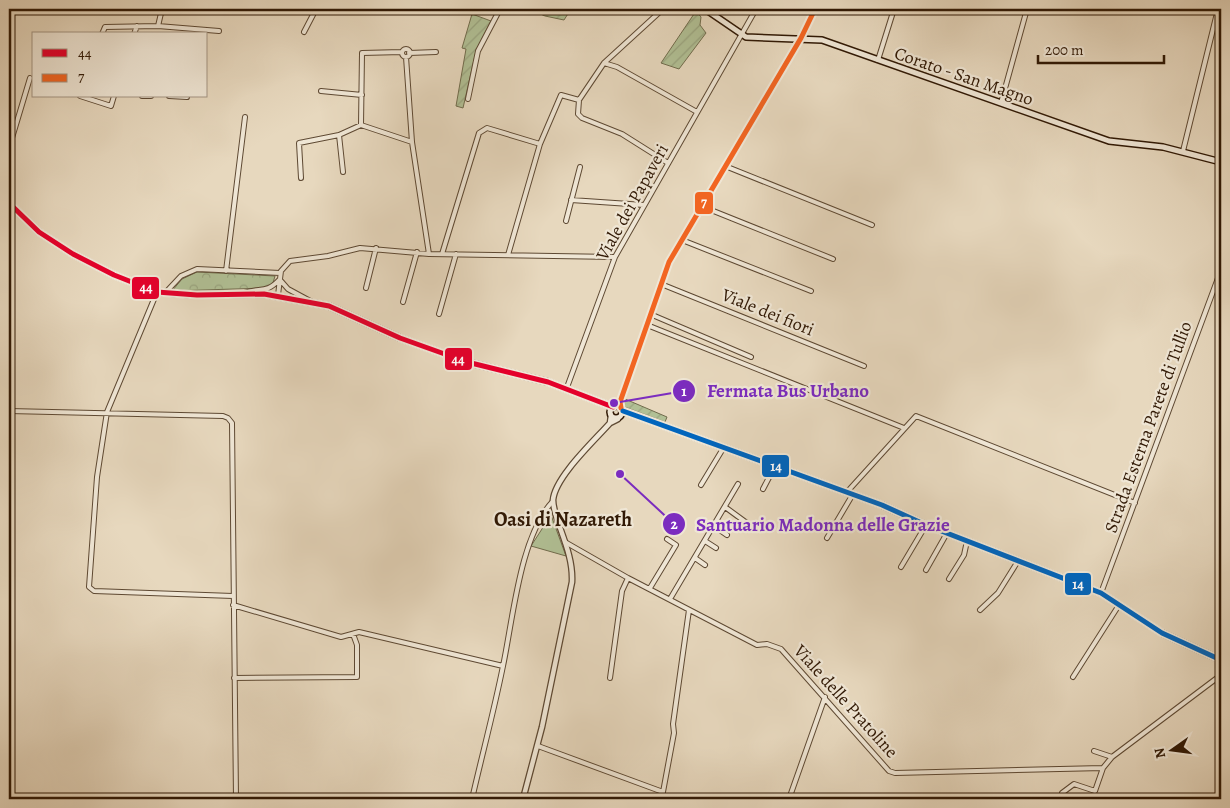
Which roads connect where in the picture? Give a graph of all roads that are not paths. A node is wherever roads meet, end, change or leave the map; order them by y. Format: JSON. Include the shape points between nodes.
{"nodes":[{"id":1,"x":162,"y":9,"type":"edge"},
{"id":2,"x":316,"y":9,"type":"edge"},
{"id":3,"x":500,"y":9,"type":"edge"},
{"id":4,"x":663,"y":9,"type":"edge"},
{"id":5,"x":705,"y":9,"type":"edge"},
{"id":6,"x":756,"y":9,"type":"edge"},
{"id":7,"x":815,"y":9,"type":"edge"},
{"id":8,"x":894,"y":9,"type":"edge"},
{"id":9,"x":1027,"y":9,"type":"edge"},
{"id":10,"x":1218,"y":9,"type":"edge"},
{"id":11,"x":137,"y":26,"type":"junction"},
{"id":12,"x":158,"y":26,"type":"junction"},
{"id":13,"x":219,"y":31,"type":"dead end"},
{"id":14,"x":103,"y":32,"type":"edge"},
{"id":15,"x":135,"y":32,"type":"edge"},
{"id":16,"x":304,"y":32,"type":"dead end"},
{"id":17,"x":741,"y":35,"type":"junction"},
{"id":18,"x":801,"y":38,"type":"junction"},
{"id":19,"x":436,"y":52,"type":"dead end"},
{"id":20,"x":408,"y":55,"type":"junction"},
{"id":21,"x":878,"y":60,"type":"junction"},
{"id":22,"x":604,"y":63,"type":"junction"},
{"id":23,"x":30,"y":78,"type":"dead end"},
{"id":24,"x":321,"y":91,"type":"dead end"},
{"id":25,"x":362,"y":95,"type":"junction"},
{"id":26,"x":86,"y":98,"type":"edge"},
{"id":27,"x":113,"y":98,"type":"edge"},
{"id":28,"x":468,"y":99,"type":"dead end"},
{"id":29,"x":579,"y":100,"type":"junction"},
{"id":30,"x":1001,"y":103,"type":"junction"},
{"id":31,"x":696,"y":112,"type":"junction"},
{"id":32,"x":245,"y":117,"type":"dead end"},
{"id":33,"x":361,"y":125,"type":"junction"},
{"id":34,"x":339,"y":135,"type":"junction"},
{"id":35,"x":412,"y":142,"type":"junction"},
{"id":36,"x":540,"y":144,"type":"junction"},
{"id":37,"x":9,"y":148,"type":"edge"},
{"id":38,"x":1183,"y":151,"type":"junction"},
{"id":39,"x":1221,"y":162,"type":"edge"},
{"id":40,"x":668,"y":163,"type":"junction"},
{"id":41,"x":725,"y":166,"type":"junction"},
{"id":42,"x":580,"y":167,"type":"dead end"},
{"id":43,"x":343,"y":172,"type":"dead end"},
{"id":44,"x":301,"y":178,"type":"dead end"},
{"id":45,"x":571,"y":200,"type":"junction"},
{"id":46,"x":9,"y":203,"type":"edge"},
{"id":47,"x":644,"y":205,"type":"junction"},
{"id":48,"x":701,"y":206,"type":"junction"},
{"id":49,"x":566,"y":221,"type":"dead end"},
{"id":50,"x":872,"y":225,"type":"dead end"},
{"id":51,"x":682,"y":240,"type":"junction"},
{"id":52,"x":376,"y":248,"type":"junction"},
{"id":53,"x":417,"y":252,"type":"junction"},
{"id":54,"x":429,"y":254,"type":"junction"},
{"id":55,"x":442,"y":254,"type":"junction"},
{"id":56,"x":456,"y":254,"type":"junction"},
{"id":57,"x":508,"y":255,"type":"junction"},
{"id":58,"x":615,"y":257,"type":"junction"},
{"id":59,"x":833,"y":259,"type":"dead end"},
{"id":60,"x":1221,"y":270,"type":"edge"},
{"id":61,"x":226,"y":271,"type":"junction"},
{"id":62,"x":280,"y":273,"type":"junction"},
{"id":63,"x":279,"y":280,"type":"junction"},
{"id":64,"x":661,"y":284,"type":"junction"},
{"id":65,"x":366,"y":288,"type":"dead end"},
{"id":66,"x":811,"y":291,"type":"dead end"},
{"id":67,"x":158,"y":292,"type":"junction"},
{"id":68,"x":165,"y":293,"type":"junction"},
{"id":69,"x":242,"y":294,"type":"junction"},
{"id":70,"x":278,"y":295,"type":"junction"},
{"id":71,"x":312,"y":302,"type":"junction"},
{"id":72,"x":403,"y":302,"type":"dead end"},
{"id":73,"x":439,"y":314,"type":"dead end"},
{"id":74,"x":650,"y":314,"type":"junction"},
{"id":75,"x":647,"y":325,"type":"junction"},
{"id":76,"x":751,"y":357,"type":"dead end"},
{"id":77,"x":864,"y":366,"type":"dead end"},
{"id":78,"x":566,"y":390,"type":"junction"},
{"id":79,"x":9,"y":411,"type":"edge"},
{"id":80,"x":617,"y":411,"type":"junction"},
{"id":81,"x":107,"y":412,"type":"junction"},
{"id":82,"x":904,"y":428,"type":"junction"},
{"id":83,"x":724,"y":447,"type":"junction"},
{"id":84,"x":774,"y":466,"type":"junction"},
{"id":85,"x":738,"y":484,"type":"dead end"},
{"id":86,"x":701,"y":485,"type":"dead end"},
{"id":87,"x":763,"y":489,"type":"dead end"},
{"id":88,"x":847,"y":492,"type":"junction"},
{"id":89,"x":854,"y":494,"type":"junction"},
{"id":90,"x":553,"y":501,"type":"junction"},
{"id":91,"x":1135,"y":503,"type":"junction"},
{"id":92,"x":726,"y":506,"type":"junction"},
{"id":93,"x":926,"y":525,"type":"junction"},
{"id":94,"x":714,"y":526,"type":"junction"},
{"id":95,"x":751,"y":526,"type":"dead end"},
{"id":96,"x":947,"y":533,"type":"junction"},
{"id":97,"x":727,"y":535,"type":"dead end"},
{"id":98,"x":827,"y":538,"type":"dead end"},
{"id":99,"x":667,"y":539,"type":"dead end"},
{"id":100,"x":705,"y":541,"type":"junction"},
{"id":101,"x":967,"y":541,"type":"junction"},
{"id":102,"x":565,"y":542,"type":"junction"},
{"id":103,"x":716,"y":548,"type":"dead end"},
{"id":104,"x":695,"y":558,"type":"junction"},
{"id":105,"x":1018,"y":561,"type":"junction"},
{"id":106,"x":705,"y":565,"type":"dead end"},
{"id":107,"x":901,"y":567,"type":"dead end"},
{"id":108,"x":926,"y":570,"type":"dead end"},
{"id":109,"x":628,"y":578,"type":"junction"},
{"id":110,"x":949,"y":579,"type":"dead end"},
{"id":111,"x":650,"y":588,"type":"junction"},
{"id":112,"x":1101,"y":593,"type":"junction"},
{"id":113,"x":233,"y":596,"type":"junction"},
{"id":114,"x":670,"y":599,"type":"junction"},
{"id":115,"x":233,"y":605,"type":"junction"},
{"id":116,"x":1119,"y":605,"type":"junction"},
{"id":117,"x":689,"y":610,"type":"junction"},
{"id":118,"x":980,"y":610,"type":"dead end"},
{"id":119,"x":352,"y":634,"type":"junction"},
{"id":120,"x":1221,"y":660,"type":"edge"},
{"id":121,"x":503,"y":666,"type":"junction"},
{"id":122,"x":1221,"y":675,"type":"edge"},
{"id":123,"x":1073,"y":677,"type":"dead end"},
{"id":124,"x":234,"y":678,"type":"junction"},
{"id":125,"x":610,"y":678,"type":"dead end"},
{"id":126,"x":825,"y":697,"type":"junction"},
{"id":127,"x":538,"y":746,"type":"junction"},
{"id":128,"x":1094,"y":751,"type":"dead end"},
{"id":129,"x":1112,"y":756,"type":"junction"},
{"id":130,"x":1103,"y":768,"type":"junction"},
{"id":131,"x":236,"y":799,"type":"edge"},
{"id":132,"x":472,"y":799,"type":"edge"},
{"id":133,"x":524,"y":799,"type":"edge"},
{"id":134,"x":788,"y":799,"type":"edge"},
{"id":135,"x":1061,"y":799,"type":"edge"}],
"edges":[{"from":1,"to":12,"type":"street"},
{"from":2,"to":16,"type":"street"},
{"from":3,"to":28,"type":"street","via":[[478,51]]},
{"from":4,"to":22,"type":"street"},
{"from":5,"to":17,"type":"main road","name":"Corato - San Magno"},
{"from":6,"to":17,"type":"street","name":"Viale dei Papaveri"},
{"from":7,"to":18,"type":"street"},
{"from":8,"to":21,"type":"street"},
{"from":9,"to":30,"type":"street"},
{"from":10,"to":38,"type":"street"},
{"from":11,"to":12,"type":"street"},
{"from":11,"to":14,"type":"street","via":[[105,27]]},
{"from":11,"to":15,"type":"street"},
{"from":12,"to":13,"type":"street"},
{"from":17,"to":18,"type":"main road","name":"Corato - San Magno"},
{"from":17,"to":31,"type":"street","name":"Viale dei Papaveri"},
{"from":18,"to":21,"type":"main road","name":"Corato - San Magno","via":[[822,40]]},
{"from":18,"to":41,"type":"street"},
{"from":19,"to":20,"type":"street"},
{"from":20,"to":25,"type":"street","via":[[406,49],[402,52],[362,53]]},
{"from":20,"to":35,"type":"street"},
{"from":21,"to":30,"type":"main road","name":"Corato - San Magno"},
{"from":22,"to":29,"type":"street"},
{"from":22,"to":31,"type":"street","via":[[617,66]]},
{"from":23,"to":37,"type":"street"},
{"from":24,"to":25,"type":"street"},
{"from":25,"to":33,"type":"street"},
{"from":26,"to":27,"type":"street","via":[[111,106]]},
{"from":29,"to":36,"type":"street","via":[[560,95]]},
{"from":29,"to":40,"type":"street","via":[[578,114],[582,118],[622,134]]},
{"from":30,"to":38,"type":"main road","name":"Corato - San Magno","via":[[1109,141]]},
{"from":31,"to":40,"type":"street","name":"Viale dei Papaveri"},
{"from":32,"to":61,"type":"street"},
{"from":33,"to":34,"type":"street"},
{"from":33,"to":35,"type":"street"},
{"from":34,"to":43,"type":"street"},
{"from":34,"to":44,"type":"street","via":[[300,143]]},
{"from":35,"to":54,"type":"street"},
{"from":36,"to":55,"type":"street","via":[[487,128],[479,133]]},
{"from":36,"to":57,"type":"street"},
{"from":38,"to":39,"type":"main road","name":"Corato - San Magno"},
{"from":40,"to":47,"type":"street","name":"Viale dei Papaveri"},
{"from":41,"to":48,"type":"street"},
{"from":41,"to":50,"type":"street"},
{"from":42,"to":45,"type":"street"},
{"from":45,"to":47,"type":"street"},
{"from":45,"to":49,"type":"street"},
{"from":46,"to":67,"type":"main road","via":[[39,232],[73,254]]},
{"from":47,"to":58,"type":"street","name":"Viale dei Papaveri"},
{"from":48,"to":51,"type":"street"},
{"from":48,"to":59,"type":"street"},
{"from":51,"to":64,"type":"street"},
{"from":51,"to":66,"type":"street"},
{"from":52,"to":53,"type":"street"},
{"from":52,"to":62,"type":"street","via":[[290,261]]},
{"from":52,"to":65,"type":"street"},
{"from":53,"to":54,"type":"street"},
{"from":53,"to":72,"type":"street"},
{"from":54,"to":55,"type":"street"},
{"from":55,"to":56,"type":"street"},
{"from":56,"to":57,"type":"street"},
{"from":56,"to":73,"type":"street"},
{"from":57,"to":58,"type":"street"},
{"from":58,"to":78,"type":"street","name":"Viale dei Papaveri"},
{"from":60,"to":91,"type":"street","name":"Strada Esterna Parete di Tullio"},
{"from":61,"to":62,"type":"street"},
{"from":61,"to":68,"type":"street","via":[[187,271]]},
{"from":62,"to":63,"type":"street"},
{"from":63,"to":69,"type":"street","via":[[264,291],[250,290]]},
{"from":63,"to":70,"type":"street"},
{"from":63,"to":71,"type":"street"},
{"from":64,"to":74,"type":"street"},
{"from":64,"to":77,"type":"street","name":"Viale dei fiori"},
{"from":67,"to":68,"type":"main road"},
{"from":67,"to":81,"type":"street"},
{"from":68,"to":69,"type":"main road"},
{"from":69,"to":70,"type":"main road"},
{"from":70,"to":71,"type":"main road"},
{"from":71,"to":78,"type":"main road","via":[[467,362],[548,382]]},
{"from":74,"to":75,"type":"street"},
{"from":74,"to":76,"type":"street"},
{"from":75,"to":80,"type":"street"},
{"from":75,"to":82,"type":"street"},
{"from":78,"to":80,"type":"main road"},
{"from":79,"to":81,"type":"street"},
{"from":80,"to":83,"type":"main road"},
{"from":80,"to":90,"type":"street","via":[[557,486]]},
{"from":81,"to":113,"type":"street","via":[[228,418],[232,423]]},
{"from":81,"to":113,"type":"street","via":[[97,477],[91,590]]},
{"from":82,"to":88,"type":"street"},
{"from":82,"to":91,"type":"street","via":[[916,416]]},
{"from":83,"to":84,"type":"main road"},
{"from":83,"to":86,"type":"street"},
{"from":84,"to":87,"type":"street"},
{"from":84,"to":88,"type":"main road"},
{"from":85,"to":92,"type":"street"},
{"from":88,"to":89,"type":"main road"},
{"from":89,"to":93,"type":"main road"},
{"from":89,"to":98,"type":"street"},
{"from":90,"to":102,"type":"street"},
{"from":90,"to":121,"type":"street","via":[[544,510],[527,550]]},
{"from":91,"to":112,"type":"street","name":"Strada Esterna Parete di Tullio"},
{"from":92,"to":94,"type":"street"},
{"from":92,"to":95,"type":"street"},
{"from":93,"to":96,"type":"main road"},
{"from":93,"to":107,"type":"street"},
{"from":94,"to":97,"type":"street"},
{"from":94,"to":100,"type":"street"},
{"from":96,"to":101,"type":"main road"},
{"from":96,"to":108,"type":"street"},
{"from":99,"to":111,"type":"street","via":[[676,546]]},
{"from":100,"to":103,"type":"street"},
{"from":100,"to":104,"type":"street"},
{"from":101,"to":105,"type":"main road"},
{"from":101,"to":110,"type":"street","via":[[964,556]]},
{"from":102,"to":109,"type":"street","name":"Viale delle Pratoline"},
{"from":102,"to":127,"type":"street","via":[[572,582]]},
{"from":104,"to":106,"type":"street"},
{"from":104,"to":114,"type":"street"},
{"from":105,"to":112,"type":"main road"},
{"from":105,"to":118,"type":"street","via":[[998,593]]},
{"from":109,"to":111,"type":"street","name":"Viale delle Pratoline"},
{"from":109,"to":125,"type":"street","via":[[622,592]]},
{"from":111,"to":114,"type":"street","name":"Viale delle Pratoline"},
{"from":112,"to":116,"type":"main road"},
{"from":113,"to":115,"type":"street"},
{"from":114,"to":117,"type":"street","name":"Viale delle Pratoline"},
{"from":115,"to":119,"type":"street","via":[[341,637]]},
{"from":115,"to":124,"type":"street"},
{"from":116,"to":120,"type":"main road","via":[[1162,633]]},
{"from":116,"to":123,"type":"street"},
{"from":117,"to":126,"type":"street","name":"Viale delle Pratoline","via":[[758,645],[767,644],[781,649]]},
{"from":117,"to":127,"type":"street","via":[[674,733],[663,792]]},
{"from":119,"to":121,"type":"street","via":[[359,632]]},
{"from":119,"to":124,"type":"street","via":[[357,644],[357,677]]},
{"from":121,"to":132,"type":"street"},
{"from":122,"to":129,"type":"street"},
{"from":124,"to":131,"type":"street"},
{"from":126,"to":130,"type":"street","name":"Viale delle Pratoline","via":[[888,771],[895,773]]},
{"from":126,"to":134,"type":"street"},
{"from":127,"to":133,"type":"street"},
{"from":128,"to":129,"type":"street"},
{"from":129,"to":130,"type":"street"},
{"from":130,"to":135,"type":"street","via":[[1095,791],[1074,784],[1062,793]]}]}
